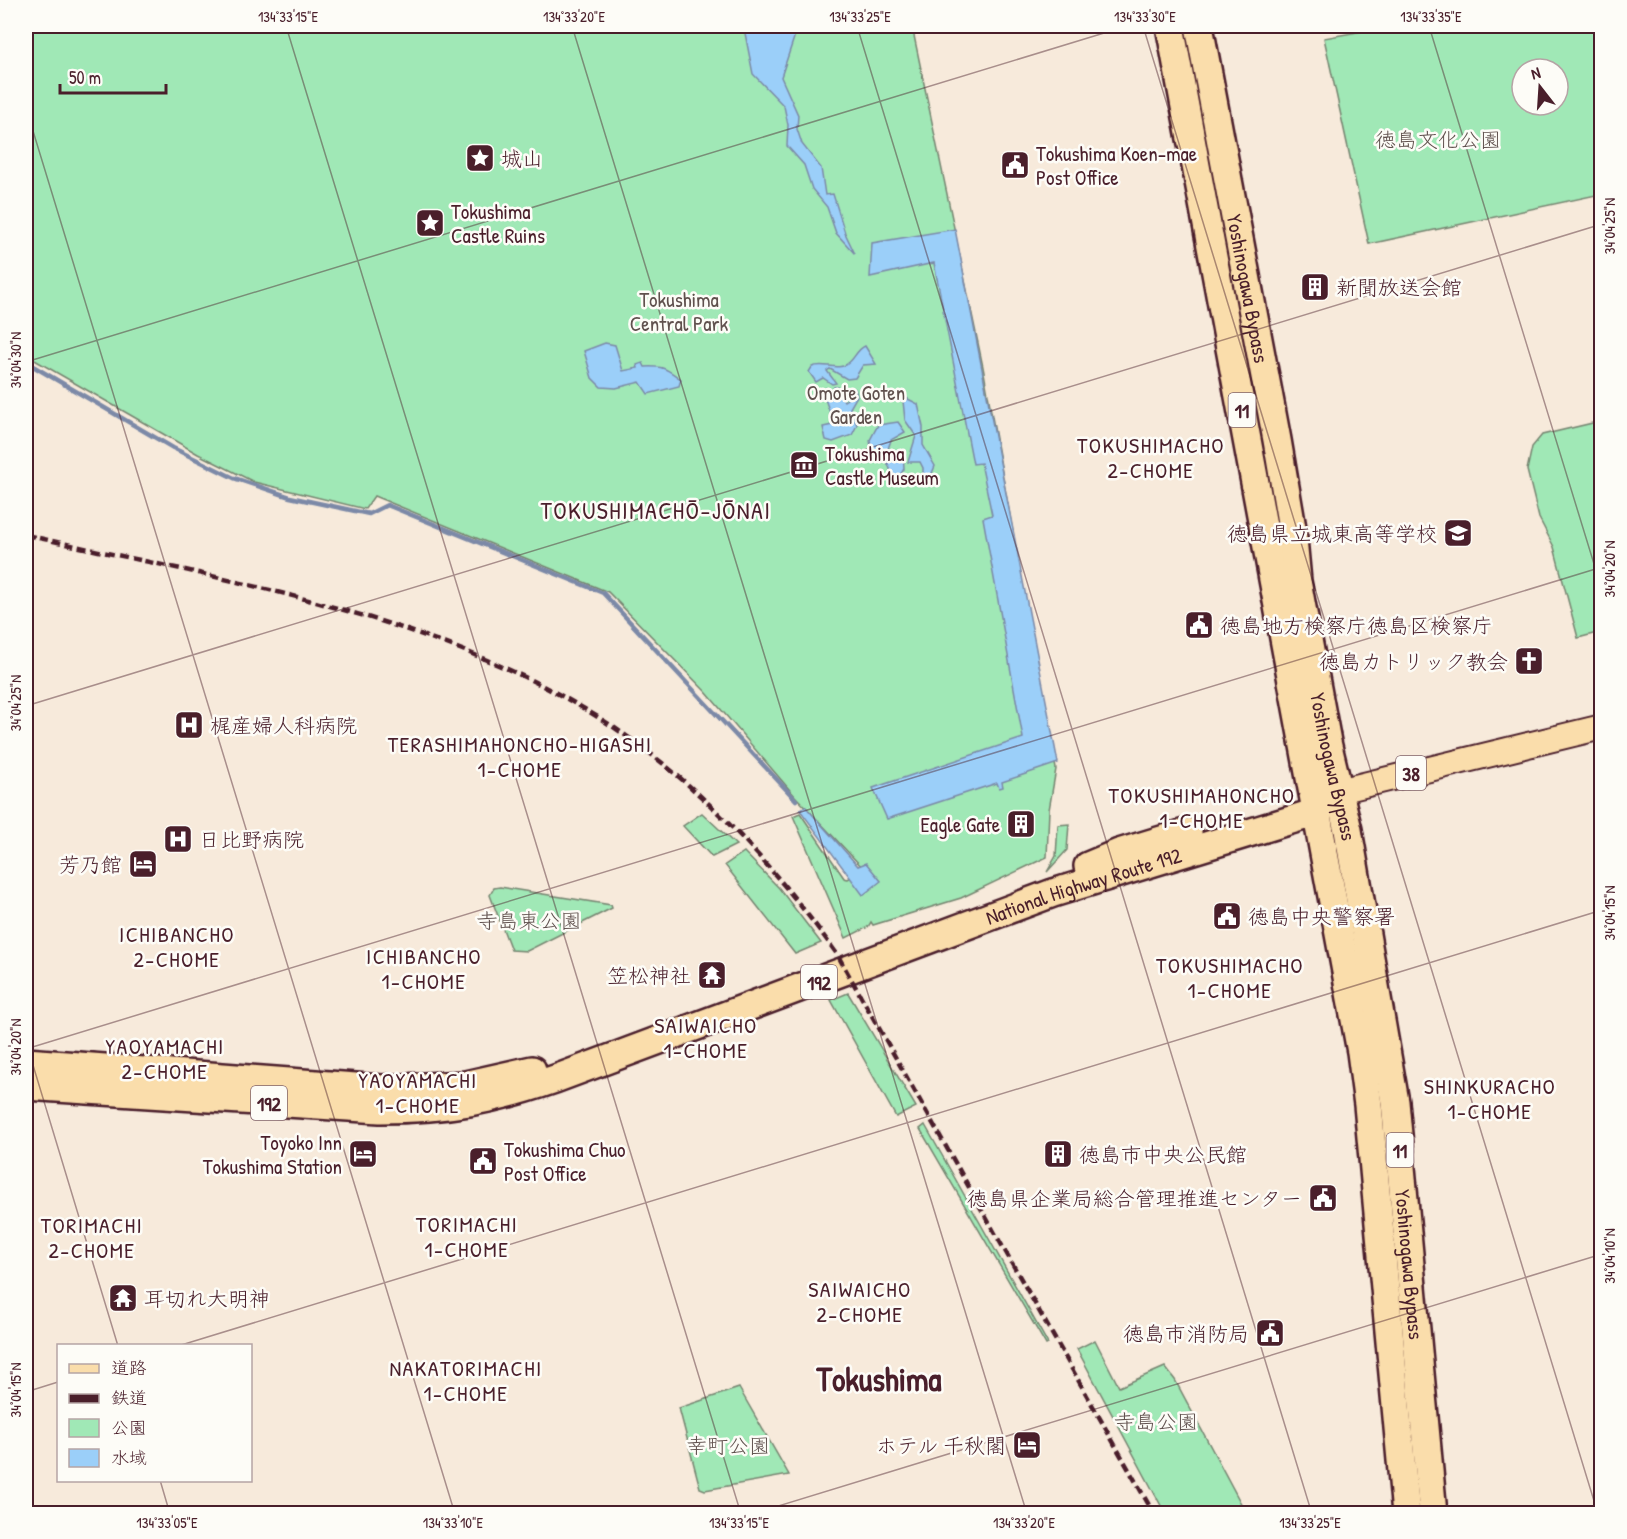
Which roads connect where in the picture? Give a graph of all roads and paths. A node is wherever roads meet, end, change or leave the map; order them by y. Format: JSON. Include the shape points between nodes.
{"nodes":[{"id":1,"x":1170,"y":26,"type":"edge"},
{"id":2,"x":1199,"y":26,"type":"edge"},
{"id":3,"x":1602,"y":727,"type":"edge"},
{"id":4,"x":1323,"y":799,"type":"junction"},
{"id":5,"x":26,"y":1062,"type":"edge"},
{"id":6,"x":26,"y":1086,"type":"edge"},
{"id":7,"x":1406,"y":1514,"type":"edge"},
{"id":8,"x":1433,"y":1514,"type":"edge"}],
"edges":[{"from":1,"to":4,"type":"highway","name":"Yoshinogawa Bypass","number":"11"},
{"from":2,"to":4,"type":"highway","name":"Yoshinogawa Bypass","number":"11","via":[[1292,528],[1297,581],[1322,719]]},
{"from":3,"to":4,"type":"main road","number":"38"},
{"from":4,"to":5,"type":"highway","name":"National Highway Route 192","number":"192","via":[[1119,853],[592,1052],[503,1077],[465,1084],[382,1089]]},
{"from":4,"to":6,"type":"highway","name":"National Highway Route 192","number":"192","via":[[1053,893],[512,1095],[425,1109],[380,1109]]},
{"from":4,"to":7,"type":"highway","name":"Yoshinogawa Bypass","number":"11","via":[[1368,1105]]},
{"from":4,"to":8,"type":"highway","name":"Yoshinogawa Bypass","number":"11","via":[[1354,862],[1395,1102]]}]}
